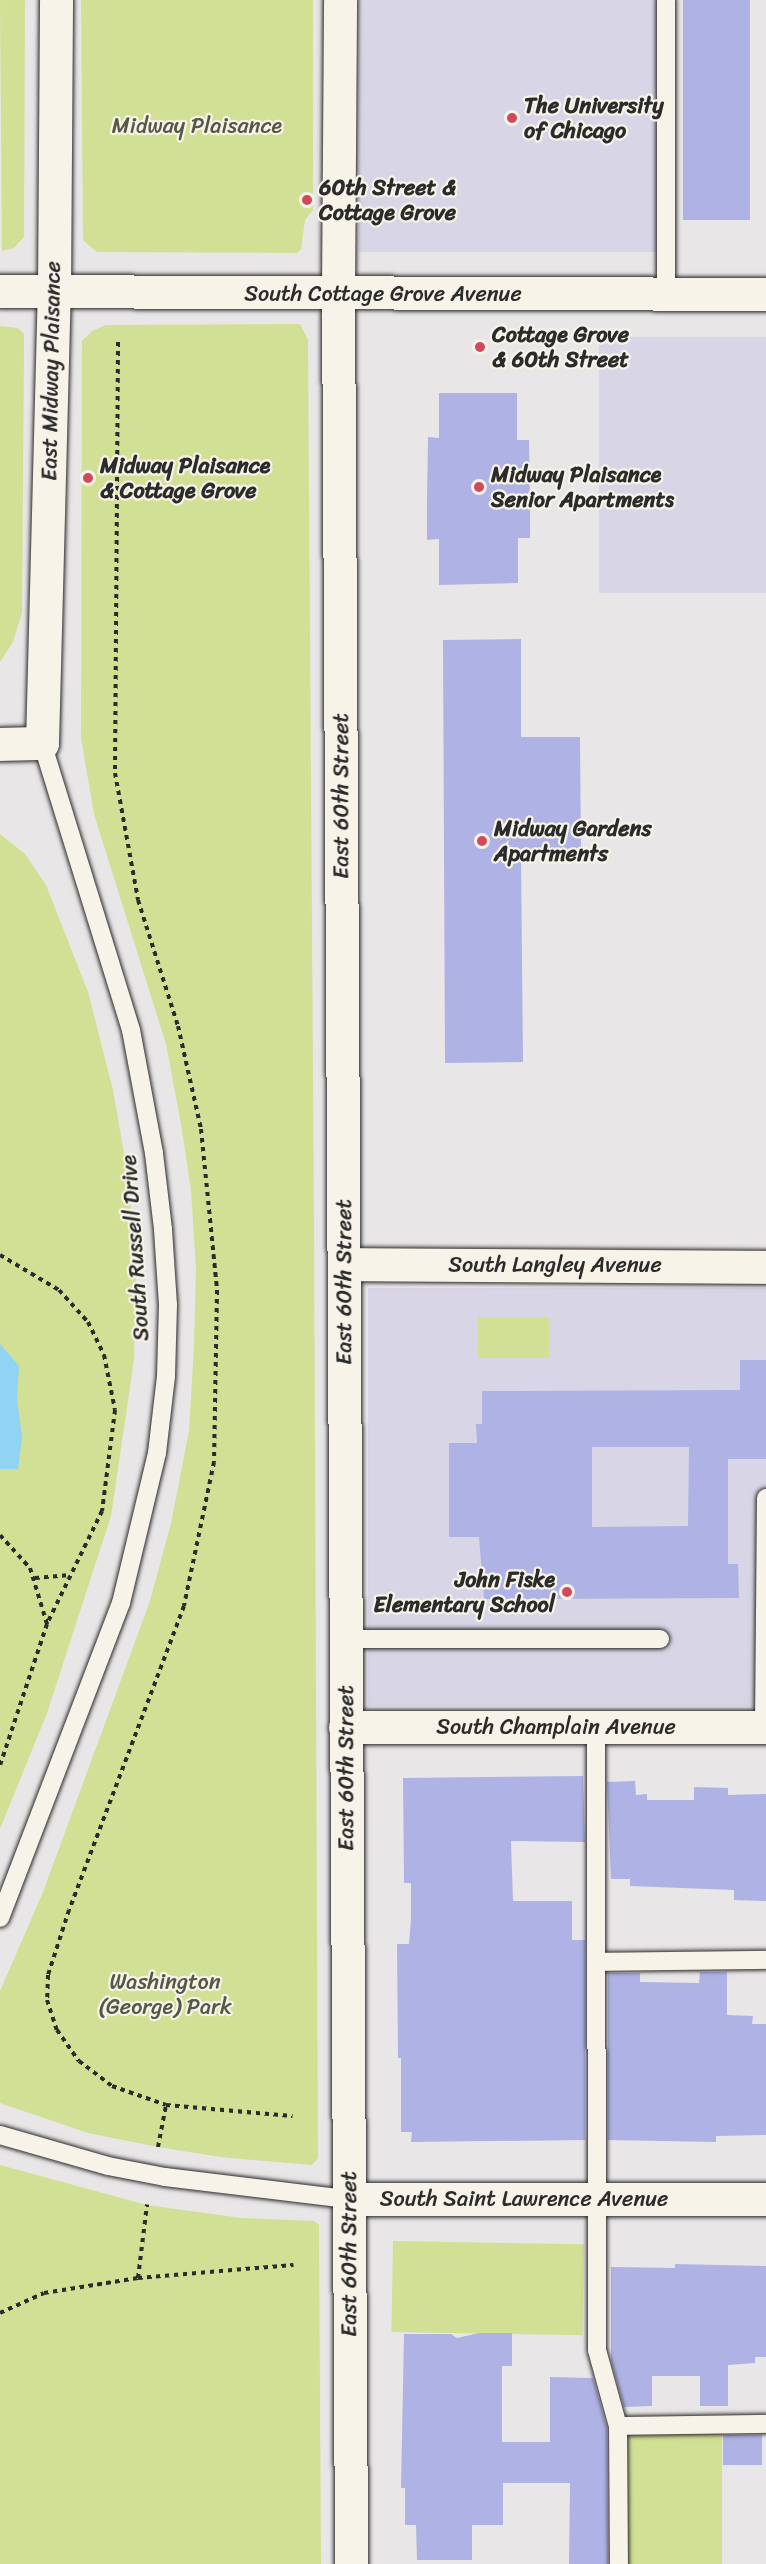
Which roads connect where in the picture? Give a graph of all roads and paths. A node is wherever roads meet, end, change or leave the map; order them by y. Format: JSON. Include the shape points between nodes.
{"nodes":[{"id":1,"x":56,"y":0,"type":"edge"},
{"id":2,"x":340,"y":0,"type":"edge"},
{"id":3,"x":666,"y":0,"type":"edge"},
{"id":4,"x":0,"y":291,"type":"edge"},
{"id":5,"x":54,"y":292,"type":"junction"},
{"id":6,"x":338,"y":294,"type":"junction"},
{"id":7,"x":666,"y":294,"type":"junction"},
{"id":8,"x":766,"y":294,"type":"edge"},
{"id":9,"x":42,"y":743,"type":"junction"},
{"id":10,"x":0,"y":744,"type":"edge"},
{"id":11,"x":0,"y":1255,"type":"edge"},
{"id":12,"x":344,"y":1264,"type":"junction"},
{"id":13,"x":766,"y":1267,"type":"edge"},
{"id":14,"x":766,"y":1498,"type":"edge"},
{"id":15,"x":0,"y":1535,"type":"edge"},
{"id":16,"x":70,"y":1575,"type":"junction"},
{"id":17,"x":35,"y":1578,"type":"junction"},
{"id":18,"x":47,"y":1624,"type":"junction"},
{"id":19,"x":346,"y":1639,"type":"junction"},
{"id":20,"x":660,"y":1639,"type":"dead end"},
{"id":21,"x":596,"y":1726,"type":"junction"},
{"id":22,"x":765,"y":1726,"type":"edge"},
{"id":23,"x":345,"y":1727,"type":"junction"},
{"id":24,"x":0,"y":1765,"type":"edge"},
{"id":25,"x":0,"y":1918,"type":"edge"},
{"id":26,"x":766,"y":1960,"type":"edge"},
{"id":27,"x":596,"y":1962,"type":"junction"},
{"id":28,"x":293,"y":2116,"type":"dead end"},
{"id":29,"x":0,"y":2135,"type":"edge"},
{"id":30,"x":158,"y":2147,"type":"dead end"},
{"id":31,"x":348,"y":2199,"type":"junction"},
{"id":32,"x":597,"y":2199,"type":"junction"},
{"id":33,"x":766,"y":2199,"type":"edge"},
{"id":34,"x":147,"y":2205,"type":"dead end"},
{"id":35,"x":293,"y":2265,"type":"dead end"},
{"id":36,"x":138,"y":2278,"type":"junction"},
{"id":37,"x":0,"y":2313,"type":"edge"},
{"id":38,"x":766,"y":2424,"type":"edge"},
{"id":39,"x":618,"y":2426,"type":"junction"},
{"id":40,"x":351,"y":2564,"type":"edge"},
{"id":41,"x":619,"y":2564,"type":"edge"}],
"edges":[{"from":1,"to":5,"type":"street","name":"East Midway Plaisance"},
{"from":2,"to":6,"type":"street","name":"East 60th Street"},
{"from":3,"to":7,"type":"lane"},
{"from":4,"to":5,"type":"street","name":"South Cottage Grove Avenue"},
{"from":5,"to":6,"type":"street","name":"South Cottage Grove Avenue"},
{"from":5,"to":9,"type":"street","name":"East Midway Plaisance"},
{"from":6,"to":7,"type":"street","name":"South Cottage Grove Avenue"},
{"from":6,"to":12,"type":"street","name":"East 60th Street"},
{"from":7,"to":8,"type":"street","name":"South Cottage Grove Avenue"},
{"from":9,"to":10,"type":"street"},
{"from":9,"to":25,"type":"lane","name":"South Russell Drive","via":[[131,1030],[154,1153],[163,1229],[168,1305],[166,1376],[157,1453],[122,1603]]},
{"from":11,"to":16,"type":"path","via":[[59,1290],[88,1322],[104,1355],[115,1410],[102,1511]]},
{"from":12,"to":13,"type":"street","name":"South Langley Avenue"},
{"from":12,"to":19,"type":"street","name":"East 60th Street"},
{"from":14,"to":22,"type":"lane"},
{"from":15,"to":17,"type":"path"},
{"from":16,"to":17,"type":"path"},
{"from":16,"to":18,"type":"path"},
{"from":17,"to":18,"type":"path"},
{"from":18,"to":24,"type":"path"},
{"from":19,"to":20,"type":"lane"},
{"from":19,"to":23,"type":"street","name":"East 60th Street"},
{"from":21,"to":22,"type":"street","name":"South Champlain Avenue"},
{"from":21,"to":23,"type":"street","name":"South Champlain Avenue"},
{"from":21,"to":27,"type":"lane"},
{"from":23,"to":31,"type":"street","name":"East 60th Street"},
{"from":26,"to":27,"type":"lane"},
{"from":27,"to":32,"type":"lane"},
{"from":28,"to":30,"type":"path","via":[[166,2105]]},
{"from":29,"to":31,"type":"lane","name":"South Saint Lawrence Avenue","via":[[154,2175]]},
{"from":31,"to":32,"type":"street","name":"South Saint Lawrence Avenue"},
{"from":31,"to":40,"type":"street","name":"East 60th Street"},
{"from":32,"to":33,"type":"street","name":"South Saint Lawrence Avenue"},
{"from":32,"to":39,"type":"lane","via":[[597,2350]]},
{"from":34,"to":36,"type":"path"},
{"from":35,"to":36,"type":"path"},
{"from":36,"to":37,"type":"path","via":[[44,2293]]},
{"from":38,"to":39,"type":"lane"},
{"from":39,"to":41,"type":"lane"}]}
